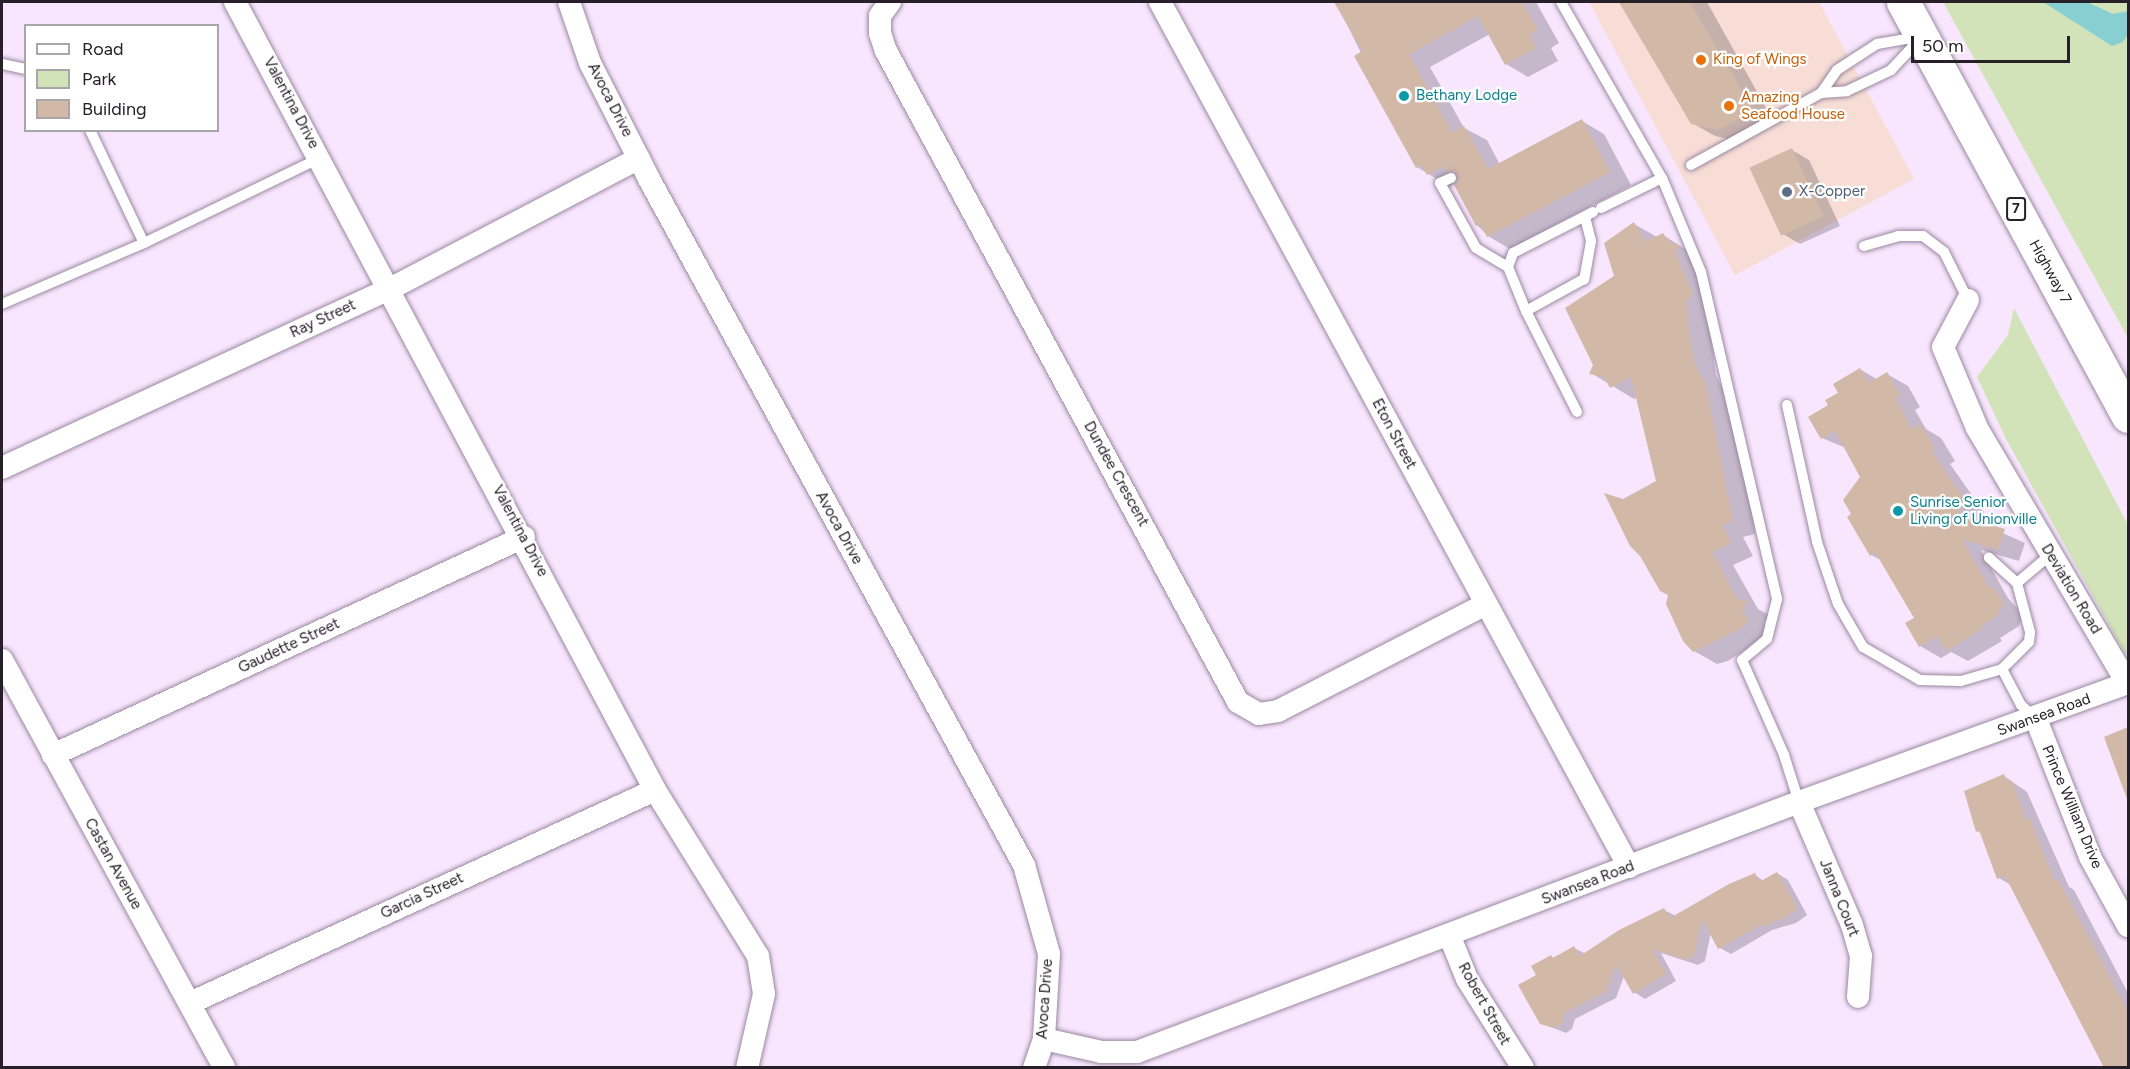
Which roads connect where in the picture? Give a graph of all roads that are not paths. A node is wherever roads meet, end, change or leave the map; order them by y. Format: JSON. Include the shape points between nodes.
{"nodes":[{"id":1,"x":235,"y":2,"type":"edge"},
{"id":2,"x":569,"y":2,"type":"edge"},
{"id":3,"x":890,"y":2,"type":"edge"},
{"id":4,"x":1160,"y":2,"type":"edge"},
{"id":5,"x":1561,"y":2,"type":"edge"},
{"id":6,"x":1903,"y":2,"type":"edge"},
{"id":7,"x":1922,"y":37,"type":"junction"},
{"id":8,"x":2,"y":64,"type":"edge"},
{"id":9,"x":24,"y":69,"type":"edge"},
{"id":10,"x":1821,"y":93,"type":"junction"},
{"id":11,"x":91,"y":132,"type":"edge"},
{"id":12,"x":320,"y":158,"type":"junction"},
{"id":13,"x":639,"y":158,"type":"junction"},
{"id":14,"x":1691,"y":165,"type":"dead end"},
{"id":15,"x":1451,"y":178,"type":"dead end"},
{"id":16,"x":1662,"y":178,"type":"junction"},
{"id":17,"x":1593,"y":212,"type":"junction"},
{"id":18,"x":144,"y":243,"type":"junction"},
{"id":19,"x":1864,"y":246,"type":"dead end"},
{"id":20,"x":1508,"y":267,"type":"junction"},
{"id":21,"x":390,"y":289,"type":"junction"},
{"id":22,"x":1968,"y":300,"type":"joint"},
{"id":23,"x":2,"y":304,"type":"edge"},
{"id":24,"x":1526,"y":311,"type":"junction"},
{"id":25,"x":1787,"y":405,"type":"dead end"},
{"id":26,"x":1577,"y":412,"type":"dead end"},
{"id":27,"x":2128,"y":417,"type":"edge"},
{"id":28,"x":2,"y":468,"type":"edge"},
{"id":29,"x":524,"y":537,"type":"junction"},
{"id":30,"x":2050,"y":555,"type":"junction"},
{"id":31,"x":1989,"y":558,"type":"dead end"},
{"id":32,"x":2018,"y":583,"type":"junction"},
{"id":33,"x":1486,"y":604,"type":"junction"},
{"id":34,"x":2,"y":660,"type":"edge"},
{"id":35,"x":2002,"y":669,"type":"junction"},
{"id":36,"x":2128,"y":683,"type":"edge"},
{"id":37,"x":2036,"y":719,"type":"junction"},
{"id":38,"x":53,"y":755,"type":"junction"},
{"id":39,"x":655,"y":790,"type":"junction"},
{"id":40,"x":1799,"y":802,"type":"junction"},
{"id":41,"x":1629,"y":867,"type":"junction"},
{"id":42,"x":2128,"y":926,"type":"edge"},
{"id":43,"x":1450,"y":937,"type":"junction"},
{"id":44,"x":1858,"y":997,"type":"dead end"},
{"id":45,"x":190,"y":1003,"type":"junction"},
{"id":46,"x":1044,"y":1039,"type":"junction"},
{"id":47,"x":224,"y":1068,"type":"edge"},
{"id":48,"x":747,"y":1068,"type":"edge"},
{"id":49,"x":1034,"y":1068,"type":"edge"},
{"id":50,"x":1523,"y":1068,"type":"edge"}],
"edges":[{"from":1,"to":12,"type":"street","name":"Valentina Drive"},
{"from":2,"to":13,"type":"street","name":"Avoca Drive","via":[[590,63]]},
{"from":3,"to":33,"type":"street","name":"Dundee Crescent","via":[[880,16],[879,33],[886,51],[1238,702],[1259,714],[1278,711]]},
{"from":4,"to":33,"type":"street","name":"Eton Street"},
{"from":5,"to":16,"type":"lane"},
{"from":6,"to":7,"type":"main road","name":"Highway 7","number":"7"},
{"from":7,"to":10,"type":"lane","via":[[1891,70],[1847,91]]},
{"from":7,"to":10,"type":"lane","via":[[1877,44],[1837,70]]},
{"from":7,"to":27,"type":"main road","name":"Highway 7","number":"7"},
{"from":8,"to":9,"type":"lane"},
{"from":10,"to":14,"type":"lane"},
{"from":11,"to":18,"type":"lane"},
{"from":12,"to":18,"type":"lane"},
{"from":12,"to":21,"type":"street","name":"Valentina Drive"},
{"from":13,"to":21,"type":"street","name":"Ray Street"},
{"from":13,"to":46,"type":"street","name":"Avoca Drive","via":[[1024,865],[1048,954]]},
{"from":15,"to":20,"type":"lane","via":[[1440,183],[1476,248]]},
{"from":16,"to":17,"type":"lane"},
{"from":16,"to":40,"type":"lane","via":[[1701,272],[1777,598],[1767,639],[1742,660],[1784,756]]},
{"from":17,"to":20,"type":"lane","via":[[1513,253]]},
{"from":17,"to":24,"type":"lane","via":[[1584,279]]},
{"from":18,"to":23,"type":"lane"},
{"from":19,"to":22,"type":"lane","via":[[1898,236],[1923,236],[1944,252]]},
{"from":20,"to":24,"type":"lane"},
{"from":21,"to":28,"type":"street","name":"Ray Street"},
{"from":21,"to":29,"type":"street","name":"Valentina Drive"},
{"from":22,"to":30,"type":"street","name":"Deviation Road","via":[[1943,347],[1977,428]]},
{"from":24,"to":26,"type":"lane"},
{"from":25,"to":35,"type":"lane","via":[[1817,542],[1838,604],[1863,647],[1920,680],[1961,681]]},
{"from":29,"to":38,"type":"street","name":"Gaudette Street"},
{"from":29,"to":39,"type":"street","name":"Valentina Drive"},
{"from":30,"to":32,"type":"lane"},
{"from":30,"to":36,"type":"street","name":"Deviation Road"},
{"from":31,"to":32,"type":"lane"},
{"from":32,"to":35,"type":"lane","via":[[2029,642]]},
{"from":33,"to":41,"type":"street","name":"Eton Street"},
{"from":34,"to":38,"type":"street","name":"Castan Avenue"},
{"from":35,"to":37,"type":"lane","via":[[2021,705]]},
{"from":36,"to":37,"type":"street","name":"Swansea Road"},
{"from":37,"to":40,"type":"street","name":"Swansea Road"},
{"from":37,"to":42,"type":"street","name":"Prince William Drive","via":[[2090,857]]},
{"from":38,"to":45,"type":"street","name":"Castan Avenue"},
{"from":39,"to":45,"type":"street","name":"Garcia Street"},
{"from":39,"to":48,"type":"street","name":"Valentina Drive","via":[[758,956],[764,994]]},
{"from":40,"to":41,"type":"street","name":"Swansea Road"},
{"from":40,"to":44,"type":"street","name":"Janna Court","via":[[1852,925],[1861,956]]},
{"from":41,"to":43,"type":"street","name":"Swansea Road"},
{"from":43,"to":46,"type":"street","name":"Swansea Road","via":[[1137,1052],[1101,1052]]},
{"from":43,"to":50,"type":"street","name":"Robert Street","via":[[1473,989]]},
{"from":45,"to":47,"type":"street","name":"Castan Avenue"},
{"from":46,"to":49,"type":"street","name":"Avoca Drive"}]}
